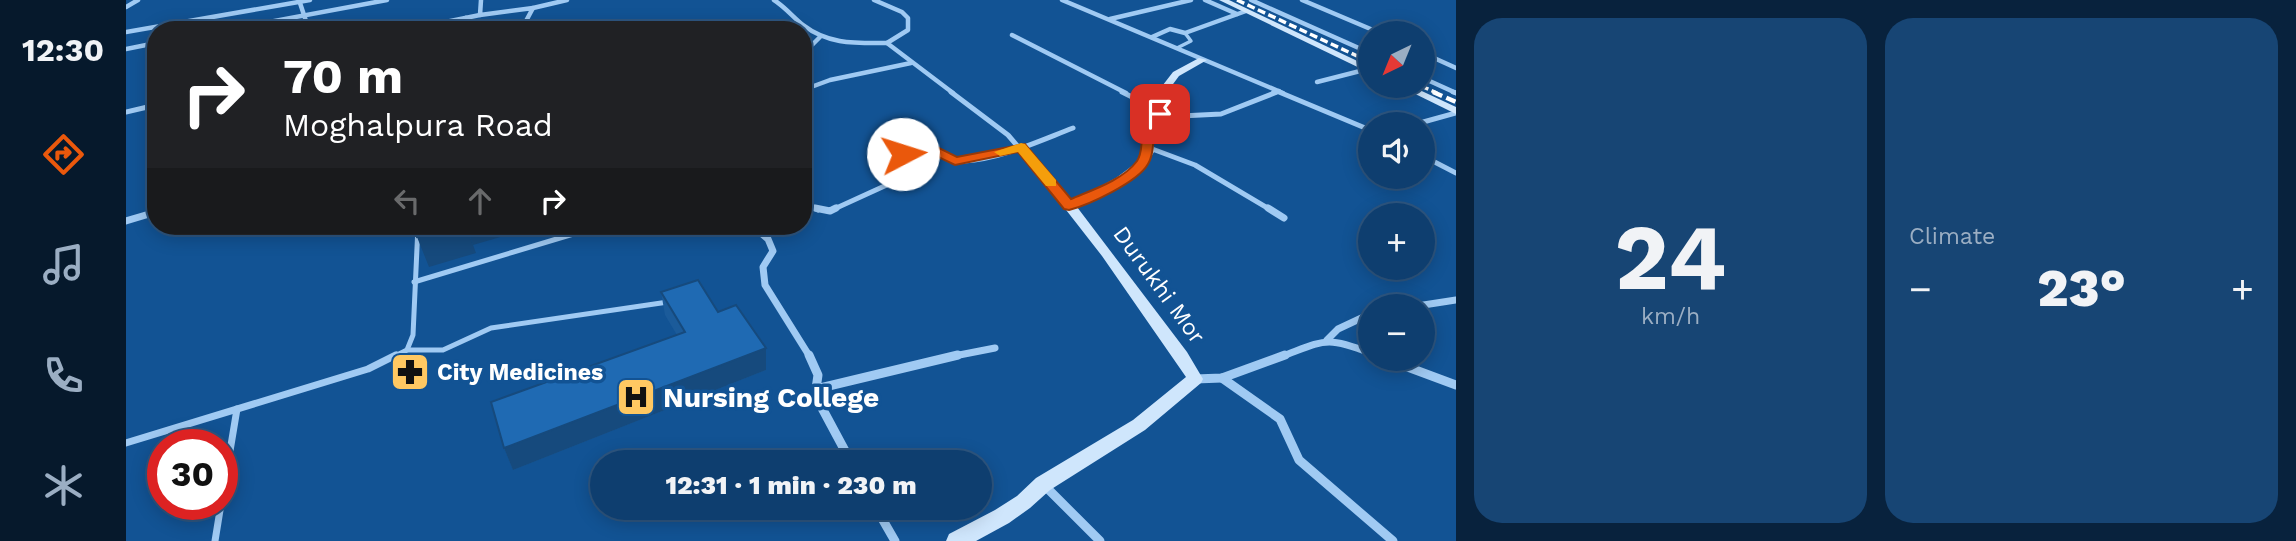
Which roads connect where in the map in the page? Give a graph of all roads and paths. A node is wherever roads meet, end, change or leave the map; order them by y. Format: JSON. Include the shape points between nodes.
{"nodes":[{"id":1,"x":138,"y":0,"type":"edge"},
{"id":2,"x":265,"y":0,"type":"edge"},
{"id":3,"x":310,"y":0,"type":"edge"},
{"id":4,"x":337,"y":0,"type":"edge"},
{"id":5,"x":387,"y":0,"type":"edge"},
{"id":6,"x":481,"y":0,"type":"edge"},
{"id":7,"x":567,"y":0,"type":"edge"},
{"id":8,"x":774,"y":0,"type":"edge"},
{"id":9,"x":874,"y":0,"type":"edge"},
{"id":10,"x":1062,"y":0,"type":"edge"},
{"id":11,"x":1191,"y":0,"type":"edge"},
{"id":12,"x":1205,"y":0,"type":"edge"},
{"id":13,"x":1251,"y":0,"type":"edge"},
{"id":14,"x":1302,"y":0,"type":"edge"},
{"id":15,"x":300,"y":1,"type":"edge"},
{"id":16,"x":1222,"y":2,"type":"edge"},
{"id":17,"x":126,"y":7,"type":"edge"},
{"id":18,"x":268,"y":7,"type":"junction"},
{"id":19,"x":340,"y":8,"type":"junction"},
{"id":20,"x":534,"y":8,"type":"junction"},
{"id":21,"x":1242,"y":13,"type":"junction"},
{"id":22,"x":303,"y":15,"type":"junction"},
{"id":23,"x":480,"y":15,"type":"junction"},
{"id":24,"x":466,"y":18,"type":"junction"},
{"id":25,"x":1109,"y":19,"type":"junction"},
{"id":26,"x":188,"y":21,"type":"edge"},
{"id":27,"x":272,"y":21,"type":"edge"},
{"id":28,"x":305,"y":21,"type":"edge"},
{"id":29,"x":451,"y":21,"type":"edge"},
{"id":30,"x":470,"y":21,"type":"edge"},
{"id":31,"x":526,"y":21,"type":"edge"},
{"id":32,"x":798,"y":21,"type":"edge"},
{"id":33,"x":1358,"y":24,"type":"edge"},
{"id":34,"x":147,"y":28,"type":"edge"},
{"id":35,"x":126,"y":32,"type":"edge"},
{"id":36,"x":812,"y":32,"type":"edge"},
{"id":37,"x":1185,"y":33,"type":"junction"},
{"id":38,"x":1012,"y":35,"type":"dead end"},
{"id":39,"x":820,"y":37,"type":"junction"},
{"id":40,"x":1152,"y":37,"type":"junction"},
{"id":41,"x":812,"y":44,"type":"edge"},
{"id":42,"x":147,"y":45,"type":"edge"},
{"id":43,"x":889,"y":45,"type":"junction"},
{"id":44,"x":1177,"y":48,"type":"junction"},
{"id":45,"x":1358,"y":48,"type":"edge"},
{"id":46,"x":126,"y":49,"type":"edge"},
{"id":47,"x":1435,"y":58,"type":"edge"},
{"id":48,"x":1202,"y":60,"type":"junction"},
{"id":49,"x":911,"y":63,"type":"junction"},
{"id":50,"x":1358,"y":64,"type":"edge"},
{"id":51,"x":1456,"y":68,"type":"edge"},
{"id":52,"x":1358,"y":72,"type":"edge"},
{"id":53,"x":1317,"y":82,"type":"dead end"},
{"id":54,"x":1435,"y":83,"type":"edge"},
{"id":55,"x":812,"y":87,"type":"edge"},
{"id":56,"x":1279,"y":91,"type":"junction"},
{"id":57,"x":1456,"y":93,"type":"edge"},
{"id":58,"x":1428,"y":98,"type":"edge"},
{"id":59,"x":147,"y":107,"type":"edge"},
{"id":60,"x":126,"y":112,"type":"edge"},
{"id":61,"x":1456,"y":112,"type":"edge"},
{"id":62,"x":1158,"y":113,"type":"junction"},
{"id":63,"x":1435,"y":118,"type":"edge"},
{"id":64,"x":1358,"y":125,"type":"edge"},
{"id":65,"x":1073,"y":128,"type":"dead end"},
{"id":66,"x":1021,"y":147,"type":"junction"},
{"id":67,"x":1147,"y":147,"type":"junction"},
{"id":68,"x":1435,"y":162,"type":"edge"},
{"id":69,"x":1456,"y":173,"type":"edge"},
{"id":70,"x":812,"y":206,"type":"edge"},
{"id":71,"x":1069,"y":206,"type":"junction"},
{"id":72,"x":147,"y":215,"type":"edge"},
{"id":73,"x":1284,"y":218,"type":"dead end"},
{"id":74,"x":126,"y":221,"type":"edge"},
{"id":75,"x":417,"y":235,"type":"edge"},
{"id":76,"x":570,"y":235,"type":"edge"},
{"id":77,"x":762,"y":235,"type":"edge"},
{"id":78,"x":414,"y":282,"type":"junction"},
{"id":79,"x":678,"y":300,"type":"edge"},
{"id":80,"x":1456,"y":300,"type":"edge"},
{"id":81,"x":1435,"y":303,"type":"edge"},
{"id":82,"x":1358,"y":320,"type":"edge"},
{"id":83,"x":1327,"y":340,"type":"junction"},
{"id":84,"x":995,"y":348,"type":"dead end"},
{"id":85,"x":1358,"y":348,"type":"edge"},
{"id":86,"x":407,"y":350,"type":"junction"},
{"id":87,"x":1418,"y":371,"type":"edge"},
{"id":88,"x":1195,"y":379,"type":"junction"},
{"id":89,"x":1222,"y":379,"type":"junction"},
{"id":90,"x":1456,"y":385,"type":"edge"},
{"id":91,"x":816,"y":388,"type":"junction"},
{"id":92,"x":237,"y":409,"type":"junction"},
{"id":93,"x":234,"y":429,"type":"edge"},
{"id":94,"x":126,"y":443,"type":"edge"},
{"id":95,"x":845,"y":450,"type":"edge"},
{"id":96,"x":1043,"y":484,"type":"junction"},
{"id":97,"x":218,"y":520,"type":"edge"},
{"id":98,"x":883,"y":520,"type":"edge"},
{"id":99,"x":215,"y":541,"type":"edge"},
{"id":100,"x":895,"y":541,"type":"edge"},
{"id":101,"x":956,"y":541,"type":"edge"},
{"id":102,"x":1100,"y":541,"type":"edge"},
{"id":103,"x":1393,"y":541,"type":"edge"}],
"edges":[{"from":1,"to":17,"type":"street"},
{"from":2,"to":18,"type":"street"},
{"from":3,"to":15,"type":"street"},
{"from":4,"to":19,"type":"street"},
{"from":5,"to":19,"type":"street"},
{"from":6,"to":23,"type":"street"},
{"from":7,"to":20,"type":"street"},
{"from":8,"to":32,"type":"street"},
{"from":9,"to":43,"type":"street","via":[[908,18],[908,30]]},
{"from":10,"to":25,"type":"street"},
{"from":11,"to":25,"type":"street"},
{"from":12,"to":16,"type":"street"},
{"from":13,"to":45,"type":"street"},
{"from":14,"to":33,"type":"street"},
{"from":15,"to":18,"type":"street"},
{"from":15,"to":22,"type":"street"},
{"from":16,"to":21,"type":"street"},
{"from":18,"to":26,"type":"street"},
{"from":19,"to":22,"type":"street"},
{"from":20,"to":23,"type":"street"},
{"from":20,"to":31,"type":"street"},
{"from":21,"to":37,"type":"street"},
{"from":21,"to":50,"type":"street"},
{"from":22,"to":27,"type":"street"},
{"from":22,"to":28,"type":"street"},
{"from":23,"to":24,"type":"street"},
{"from":24,"to":29,"type":"street"},
{"from":24,"to":30,"type":"street"},
{"from":25,"to":40,"type":"street"},
{"from":34,"to":35,"type":"street"},
{"from":36,"to":39,"type":"street"},
{"from":37,"to":40,"type":"street","via":[[1170,30]]},
{"from":37,"to":44,"type":"lane","via":[[1191,41]]},
{"from":38,"to":62,"type":"street"},
{"from":39,"to":41,"type":"street"},
{"from":39,"to":43,"type":"street","via":[[832,42]]},
{"from":40,"to":44,"type":"street"},
{"from":42,"to":46,"type":"street"},
{"from":43,"to":49,"type":"street"},
{"from":44,"to":48,"type":"street"},
{"from":47,"to":51,"type":"street"},
{"from":48,"to":56,"type":"street"},
{"from":48,"to":62,"type":"street","via":[[1177,74],[1154,103]]},
{"from":49,"to":55,"type":"street"},
{"from":49,"to":66,"type":"street"},
{"from":52,"to":53,"type":"street"},
{"from":54,"to":57,"type":"street"},
{"from":56,"to":62,"type":"street","via":[[1221,114]]},
{"from":56,"to":64,"type":"street"},
{"from":58,"to":61,"type":"street"},
{"from":59,"to":60,"type":"street"},
{"from":61,"to":63,"type":"street"},
{"from":62,"to":67,"type":"street"},
{"from":65,"to":66,"type":"street"},
{"from":66,"to":70,"type":"street","via":[[955,161],[929,147],[921,148],[901,159],[913,173],[830,211]]},
{"from":66,"to":71,"type":"street"},
{"from":67,"to":71,"type":"street","via":[[1141,165],[1130,176]]},
{"from":67,"to":73,"type":"street","via":[[1195,165]]},
{"from":68,"to":69,"type":"street"},
{"from":71,"to":88,"type":"street","name":"Durukhi Mor","via":[[1100,240]]},
{"from":72,"to":74,"type":"street"},
{"from":75,"to":78,"type":"lane"},
{"from":76,"to":78,"type":"lane"},
{"from":77,"to":91,"type":"street","via":[[773,251],[761,275],[803,343],[818,374]]},
{"from":78,"to":86,"type":"lane","via":[[413,335]]},
{"from":79,"to":86,"type":"lane","via":[[491,328],[443,349]]},
{"from":80,"to":81,"type":"street"},
{"from":82,"to":83,"type":"street"},
{"from":83,"to":85,"type":"street"},
{"from":83,"to":89,"type":"street"},
{"from":84,"to":91,"type":"street"},
{"from":86,"to":92,"type":"lane","via":[[368,369]]},
{"from":87,"to":90,"type":"street"},
{"from":88,"to":89,"type":"street"},
{"from":88,"to":96,"type":"street","name":"Durukhi Mor","via":[[1139,425]]},
{"from":89,"to":103,"type":"street","via":[[1280,418],[1287,429],[1290,451],[1298,460]]},
{"from":91,"to":95,"type":"street"},
{"from":92,"to":93,"type":"lane"},
{"from":92,"to":94,"type":"lane"},
{"from":96,"to":101,"type":"street","name":"Durukhi Mor","via":[[1031,498],[995,522]]},
{"from":96,"to":102,"type":"street"},
{"from":97,"to":99,"type":"lane"},
{"from":98,"to":100,"type":"street"}]}
